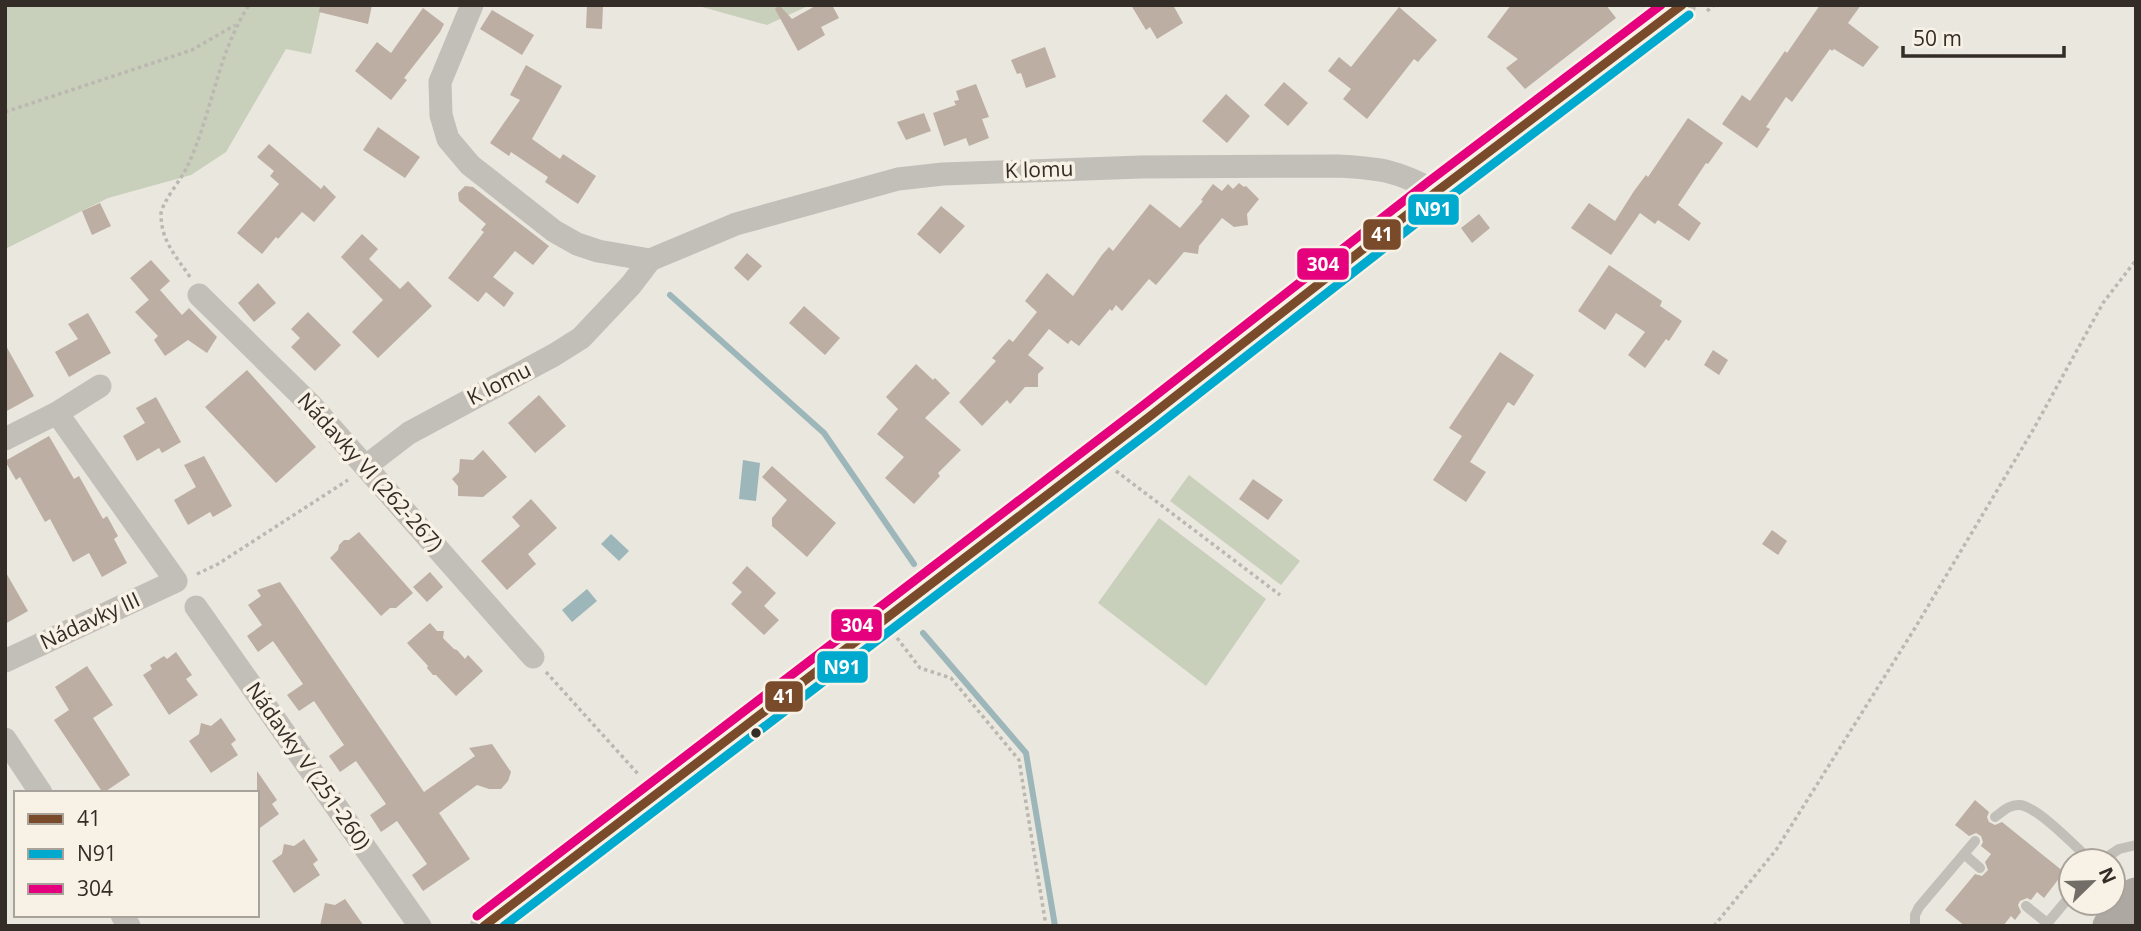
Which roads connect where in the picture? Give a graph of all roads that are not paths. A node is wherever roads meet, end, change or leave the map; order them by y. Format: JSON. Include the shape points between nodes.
{"nodes":[{"id":1,"x":472,"y":5,"type":"edge"},
{"id":2,"x":1682,"y":5,"type":"edge"},
{"id":3,"x":1436,"y":192,"type":"junction"},
{"id":4,"x":650,"y":260,"type":"junction"},
{"id":5,"x":199,"y":295,"type":"road end"},
{"id":6,"x":100,"y":386,"type":"dead end"},
{"id":7,"x":57,"y":413,"type":"junction"},
{"id":8,"x":5,"y":439,"type":"edge"},
{"id":9,"x":366,"y":466,"type":"junction"},
{"id":10,"x":196,"y":607,"type":"dead end"},
{"id":11,"x":533,"y":657,"type":"road end"},
{"id":12,"x":5,"y":661,"type":"edge"},
{"id":13,"x":5,"y":738,"type":"edge"},
{"id":14,"x":40,"y":791,"type":"edge"},
{"id":15,"x":1995,"y":817,"type":"dead end"},
{"id":16,"x":1975,"y":841,"type":"dead end"},
{"id":17,"x":2075,"y":847,"type":"edge"},
{"id":18,"x":1964,"y":854,"type":"junction"},
{"id":19,"x":1980,"y":868,"type":"dead end"},
{"id":20,"x":2136,"y":896,"type":"edge"},
{"id":21,"x":2026,"y":906,"type":"dead end"},
{"id":22,"x":2046,"y":924,"type":"edge"},
{"id":23,"x":420,"y":926,"type":"edge"},
{"id":24,"x":484,"y":926,"type":"edge"},
{"id":25,"x":1915,"y":926,"type":"edge"},
{"id":26,"x":2111,"y":926,"type":"edge"}],
"edges":[{"from":1,"to":4,"type":"street","via":[[440,82],[441,114],[449,139],[470,165],[554,231],[598,251]]},
{"from":2,"to":3,"type":"street"},
{"from":3,"to":4,"type":"street","name":"K lomu","via":[[1399,173],[1348,166],[943,174],[898,179],[736,224]]},
{"from":3,"to":24,"type":"street"},
{"from":4,"to":9,"type":"street","name":"K lomu","via":[[581,338],[410,433]]},
{"from":5,"to":9,"type":"street","name":"Nádavky VI (262-267)"},
{"from":6,"to":7,"type":"street"},
{"from":7,"to":8,"type":"street"},
{"from":7,"to":12,"type":"street","name":"Nádavky III","via":[[176,581]]},
{"from":9,"to":11,"type":"street","name":"Nádavky VI (262-267)"},
{"from":10,"to":23,"type":"street","name":"Nádavky V (251-260)"},
{"from":13,"to":14,"type":"street"},
{"from":15,"to":17,"type":"lane","via":[[2016,805],[2030,808]]},
{"from":16,"to":18,"type":"lane"},
{"from":18,"to":19,"type":"lane"},
{"from":18,"to":25,"type":"lane","via":[[1919,907]]},
{"from":20,"to":26,"type":"highway"},
{"from":21,"to":22,"type":"lane"}]}
